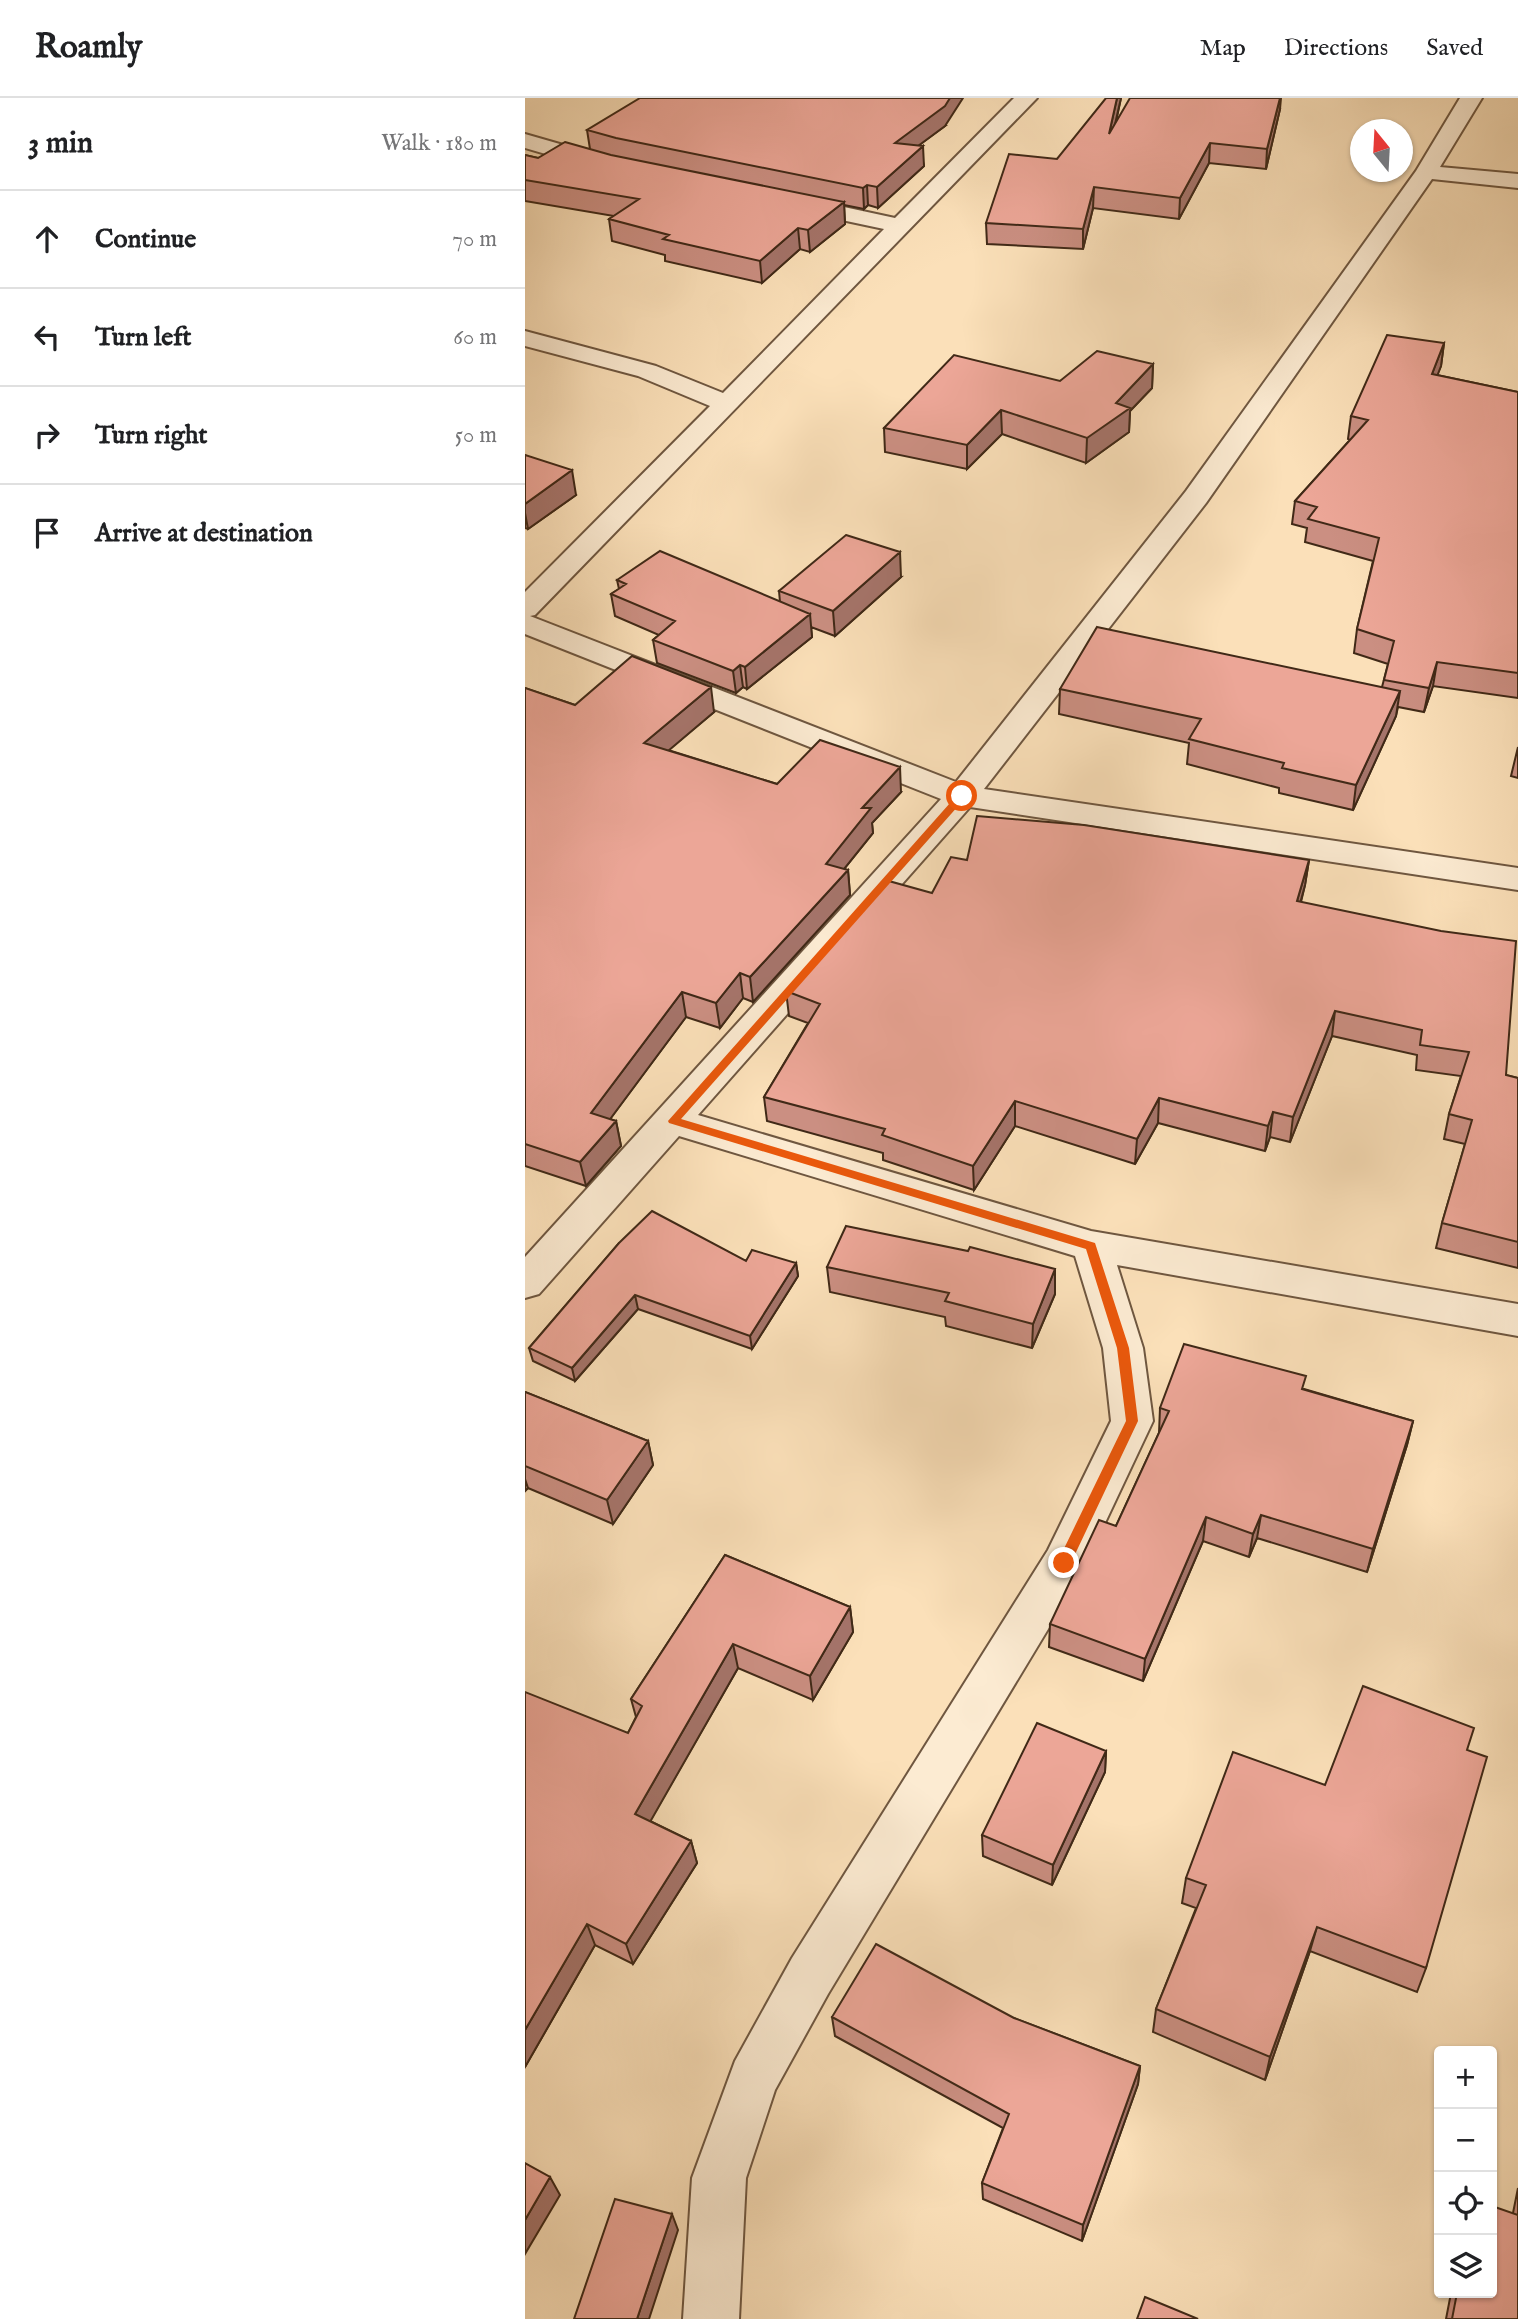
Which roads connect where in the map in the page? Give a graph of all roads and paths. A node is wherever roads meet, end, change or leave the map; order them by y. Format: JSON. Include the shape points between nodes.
{"nodes":[{"id":1,"x":1026,"y":98,"type":"edge"},
{"id":2,"x":1471,"y":98,"type":"edge"},
{"id":3,"x":525,"y":141,"type":"edge"},
{"id":4,"x":628,"y":169,"type":"edge"},
{"id":5,"x":1426,"y":172,"type":"junction"},
{"id":6,"x":1518,"y":181,"type":"edge"},
{"id":7,"x":778,"y":200,"type":"edge"},
{"id":8,"x":901,"y":226,"type":"junction"},
{"id":9,"x":525,"y":338,"type":"edge"},
{"id":10,"x":728,"y":404,"type":"junction"},
{"id":11,"x":525,"y":609,"type":"edge"},
{"id":12,"x":525,"y":624,"type":"edge"},
{"id":13,"x":962,"y":796,"type":"junction"},
{"id":14,"x":1518,"y":879,"type":"edge"},
{"id":15,"x":673,"y":1121,"type":"junction"},
{"id":16,"x":1091,"y":1246,"type":"junction"},
{"id":17,"x":525,"y":1283,"type":"edge"},
{"id":18,"x":1518,"y":1320,"type":"edge"},
{"id":19,"x":711,"y":2319,"type":"edge"}],
"edges":[{"from":1,"to":8,"type":"street"},
{"from":2,"to":5,"type":"street"},
{"from":3,"to":4,"type":"street"},
{"from":5,"to":6,"type":"street"},
{"from":5,"to":13,"type":"street","via":[[1196,497]]},
{"from":7,"to":8,"type":"street"},
{"from":8,"to":10,"type":"street"},
{"from":9,"to":10,"type":"street","via":[[647,371]]},
{"from":10,"to":11,"type":"street"},
{"from":12,"to":13,"type":"street"},
{"from":13,"to":14,"type":"street"},
{"from":13,"to":15,"type":"street"},
{"from":15,"to":16,"type":"street"},
{"from":15,"to":17,"type":"street"},
{"from":16,"to":18,"type":"street"},
{"from":16,"to":19,"type":"street","via":[[1123,1348],[1132,1421],[1064,1563],[810,1976],[753,2079],[719,2178]]}]}
